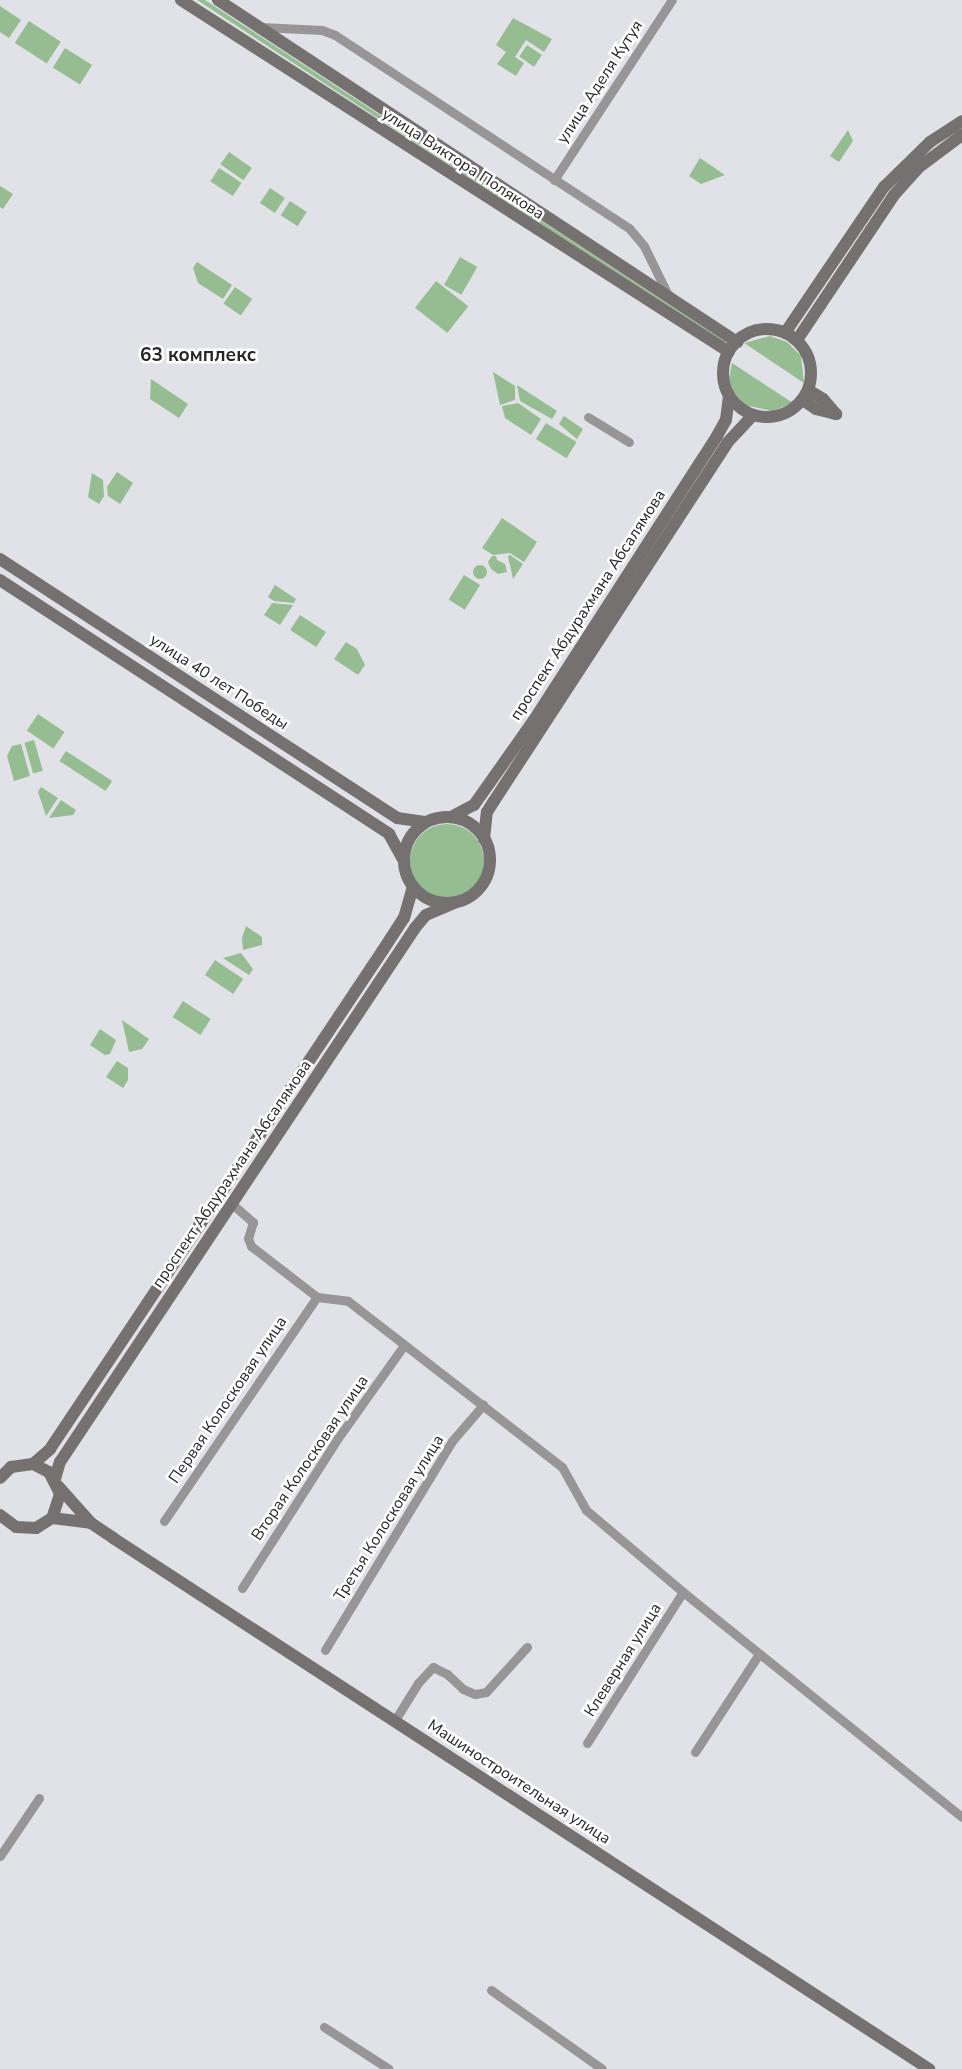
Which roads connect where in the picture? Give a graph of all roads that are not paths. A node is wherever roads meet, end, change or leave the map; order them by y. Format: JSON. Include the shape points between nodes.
{"nodes":[{"id":1,"x":181,"y":0,"type":"edge"},
{"id":2,"x":218,"y":0,"type":"edge"},
{"id":3,"x":672,"y":0,"type":"edge"},
{"id":4,"x":257,"y":27,"type":"junction"},
{"id":5,"x":962,"y":121,"type":"edge"},
{"id":6,"x":962,"y":135,"type":"edge"},
{"id":7,"x":554,"y":180,"type":"junction"},
{"id":8,"x":669,"y":297,"type":"junction"},
{"id":9,"x":785,"y":333,"type":"junction"},
{"id":10,"x":797,"y":340,"type":"junction"},
{"id":11,"x":733,"y":347,"type":"junction"},
{"id":12,"x":729,"y":395,"type":"junction"},
{"id":13,"x":752,"y":416,"type":"junction"},
{"id":14,"x":588,"y":417,"type":"dead end"},
{"id":15,"x":629,"y":442,"type":"dead end"},
{"id":16,"x":0,"y":559,"type":"edge"},
{"id":17,"x":0,"y":580,"type":"edge"},
{"id":18,"x":451,"y":817,"type":"junction"},
{"id":19,"x":425,"y":822,"type":"junction"},
{"id":20,"x":484,"y":839,"type":"junction"},
{"id":21,"x":403,"y":858,"type":"junction"},
{"id":22,"x":413,"y":887,"type":"junction"},
{"id":23,"x":454,"y":903,"type":"junction"},
{"id":24,"x":232,"y":1204,"type":"junction"},
{"id":25,"x":317,"y":1297,"type":"junction"},
{"id":26,"x":404,"y":1345,"type":"junction"},
{"id":27,"x":483,"y":1405,"type":"junction"},
{"id":28,"x":33,"y":1464,"type":"junction"},
{"id":29,"x":6,"y":1465,"type":"edge"},
{"id":30,"x":0,"y":1478,"type":"edge"},
{"id":31,"x":57,"y":1483,"type":"junction"},
{"id":32,"x":0,"y":1515,"type":"edge"},
{"id":33,"x":52,"y":1518,"type":"junction"},
{"id":34,"x":164,"y":1521,"type":"dead end"},
{"id":35,"x":91,"y":1523,"type":"junction"},
{"id":36,"x":242,"y":1588,"type":"dead end"},
{"id":37,"x":683,"y":1592,"type":"junction"},
{"id":38,"x":527,"y":1647,"type":"dead end"},
{"id":39,"x":325,"y":1650,"type":"dead end"},
{"id":40,"x":759,"y":1654,"type":"junction"},
{"id":41,"x":396,"y":1720,"type":"junction"},
{"id":42,"x":588,"y":1743,"type":"dead end"},
{"id":43,"x":695,"y":1752,"type":"dead end"},
{"id":44,"x":39,"y":1798,"type":"dead end"},
{"id":45,"x":962,"y":1817,"type":"edge"},
{"id":46,"x":0,"y":1856,"type":"edge"},
{"id":47,"x":491,"y":1990,"type":"dead end"},
{"id":48,"x":324,"y":2027,"type":"dead end"},
{"id":49,"x":389,"y":2069,"type":"edge"},
{"id":50,"x":602,"y":2069,"type":"edge"},
{"id":51,"x":929,"y":2069,"type":"edge"}],
"edges":[{"from":1,"to":11,"type":"street","name":"улица Виктора Полякова"},
{"from":2,"to":4,"type":"street","name":"улица Виктора Полякова"},
{"from":3,"to":7,"type":"street","name":"улица Аделя Кутуя"},
{"from":4,"to":7,"type":"street","via":[[322,30],[335,35]]},
{"from":4,"to":8,"type":"street","name":"улица Виктора Полякова"},
{"from":5,"to":9,"type":"street","via":[[930,142],[884,187]]},
{"from":6,"to":10,"type":"street","via":[[918,168],[894,194]]},
{"from":7,"to":8,"type":"street","via":[[636,234]]},
{"from":8,"to":11,"type":"street","name":"улица Виктора Полякова"},
{"from":9,"to":10,"type":"street"},
{"from":9,"to":11,"type":"street","via":[[760,330]]},
{"from":10,"to":13,"type":"street","via":[[808,354],[812,373],[805,395],[782,414]]},
{"from":11,"to":12,"type":"street","via":[[724,371]]},
{"from":12,"to":13,"type":"street"},
{"from":12,"to":18,"type":"street","name":"проспект Абдурахмана Абсалямова","via":[[726,420],[717,436],[529,727],[474,805]]},
{"from":13,"to":20,"type":"street","name":"проспект Абдурахмана Абсалямова","via":[[727,443],[487,812]]},
{"from":14,"to":15,"type":"street"},
{"from":16,"to":19,"type":"street","name":"улица 40 лет Победы","via":[[397,818]]},
{"from":17,"to":21,"type":"street","name":"улица 40 лет Победы","via":[[389,834]]},
{"from":18,"to":19,"type":"street"},
{"from":18,"to":20,"type":"street","via":[[469,824]]},
{"from":19,"to":21,"type":"street","via":[[410,837]]},
{"from":20,"to":23,"type":"street","via":[[490,865],[487,879],[474,894]]},
{"from":21,"to":22,"type":"street","via":[[407,878]]},
{"from":22,"to":23,"type":"street","via":[[435,902]]},
{"from":22,"to":28,"type":"street","name":"проспект Абдурахмана Абсалямова","via":[[404,918],[383,950],[50,1449]]},
{"from":23,"to":24,"type":"street","name":"проспект Абдурахмана Абсалямова","via":[[426,915],[415,928]]},
{"from":24,"to":25,"type":"street","via":[[253,1222],[248,1238],[251,1246]]},
{"from":24,"to":31,"type":"street","name":"проспект Абдурахмана Абсалямова","via":[[60,1462]]},
{"from":25,"to":26,"type":"street","via":[[348,1301]]},
{"from":25,"to":34,"type":"street","name":"Первая Колосковая улица"},
{"from":26,"to":27,"type":"street"},
{"from":26,"to":36,"type":"street","name":"Вторая Колосковая улица","via":[[338,1438]]},
{"from":27,"to":37,"type":"street","via":[[562,1467],[586,1510]]},
{"from":27,"to":39,"type":"street","name":"Третья Колосковая улица","via":[[452,1441]]},
{"from":28,"to":29,"type":"street"},
{"from":28,"to":31,"type":"street","name":"Машиностроительная улица","via":[[42,1467]]},
{"from":29,"to":30,"type":"street"},
{"from":31,"to":33,"type":"street","name":"проспект Абдурахмана Абсалямова","via":[[60,1502]]},
{"from":31,"to":35,"type":"street","name":"Машиностроительная улица"},
{"from":32,"to":33,"type":"street","via":[[6,1522],[26,1529],[36,1528]]},
{"from":33,"to":35,"type":"street","name":"Машиностроительная улица"},
{"from":35,"to":41,"type":"street","name":"Машиностроительная улица"},
{"from":37,"to":40,"type":"street"},
{"from":37,"to":42,"type":"street","name":"Клеверная улица"},
{"from":38,"to":41,"type":"street","via":[[486,1692],[475,1694],[463,1690],[447,1674],[433,1667],[418,1683]]},
{"from":40,"to":43,"type":"street"},
{"from":40,"to":45,"type":"street"},
{"from":41,"to":51,"type":"street","name":"Машиностроительная улица"},
{"from":44,"to":46,"type":"street"},
{"from":47,"to":50,"type":"street"},
{"from":48,"to":49,"type":"street"}]}
